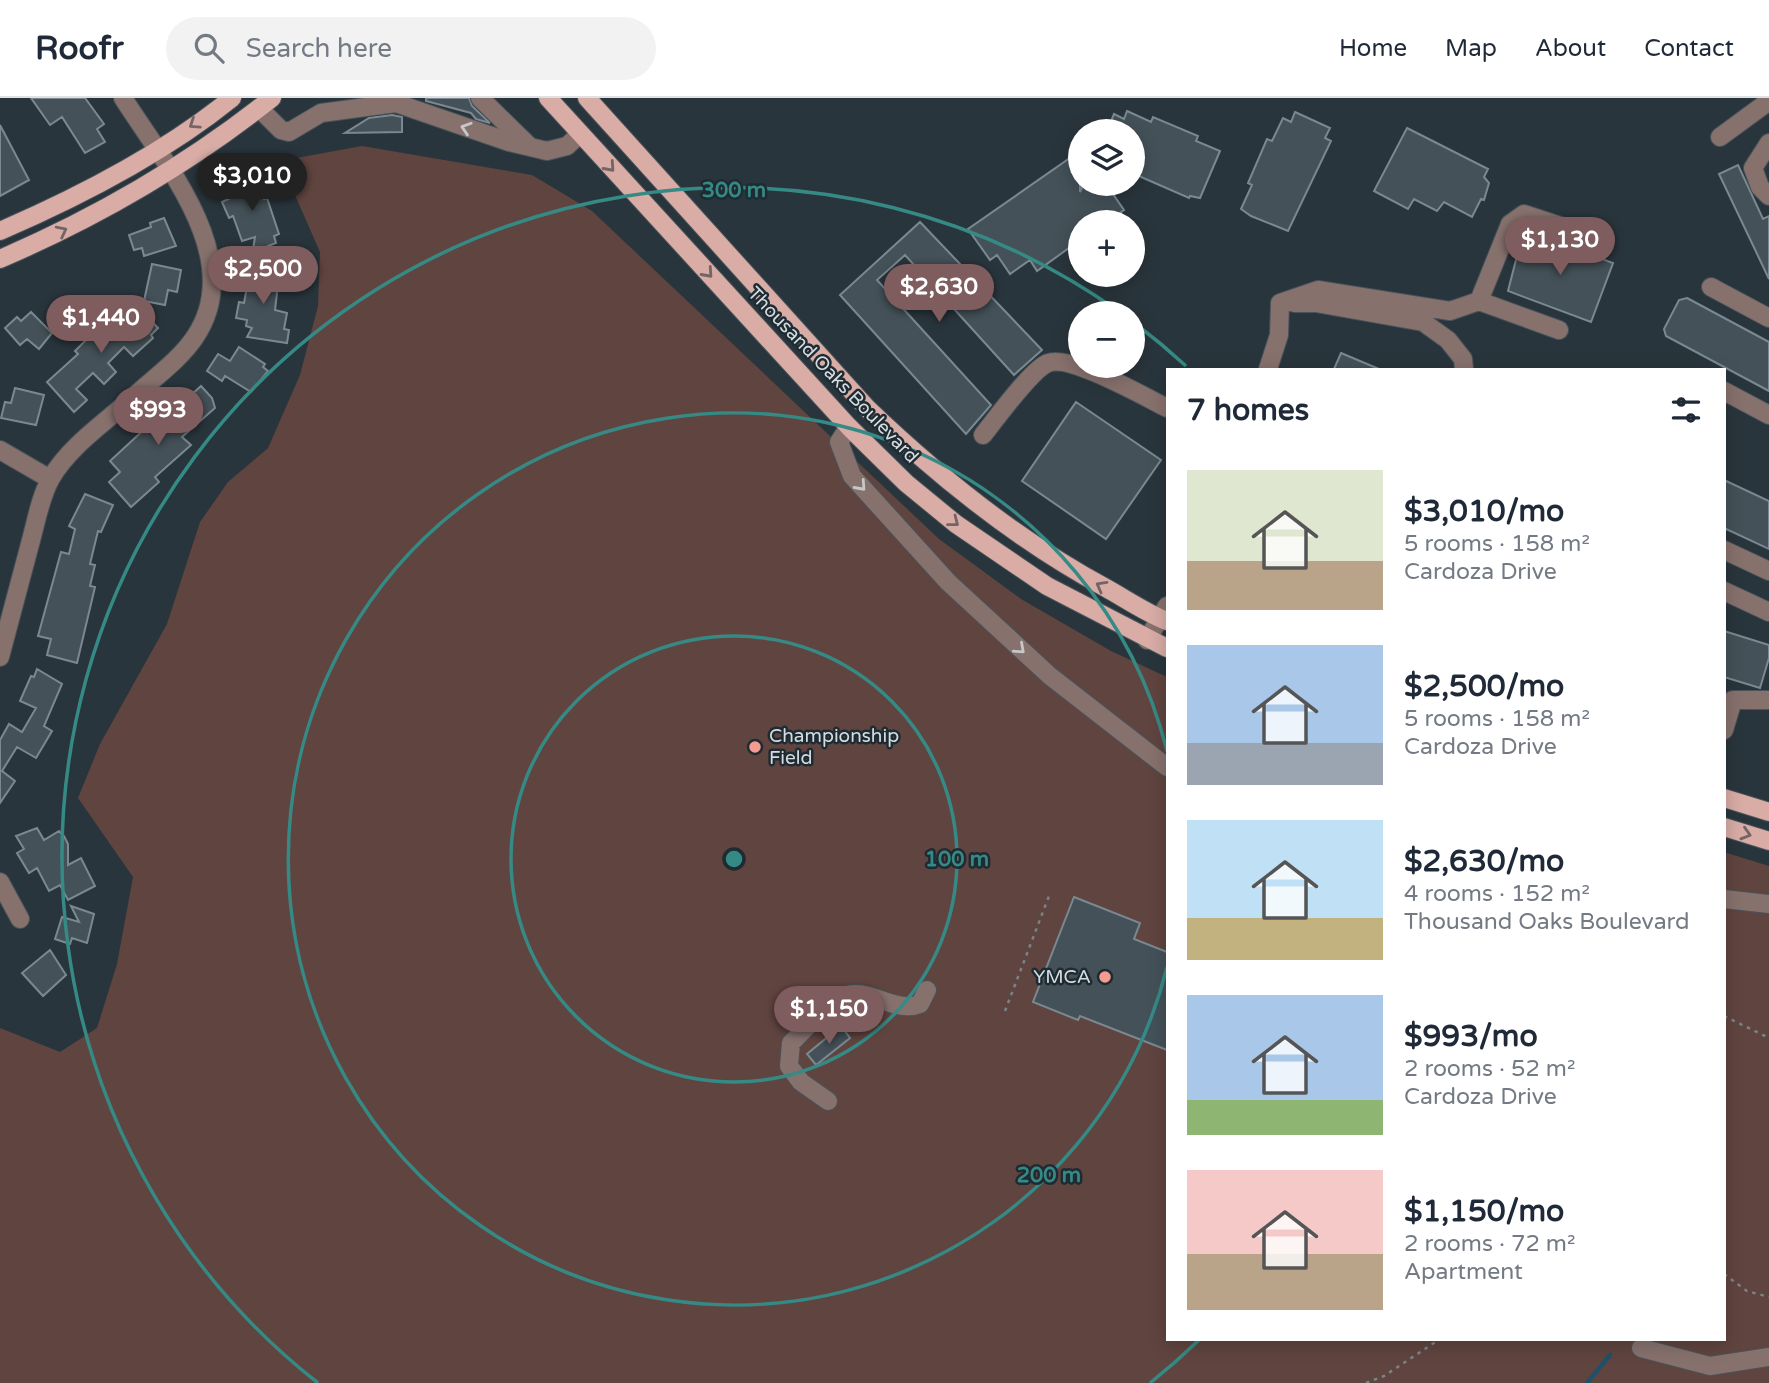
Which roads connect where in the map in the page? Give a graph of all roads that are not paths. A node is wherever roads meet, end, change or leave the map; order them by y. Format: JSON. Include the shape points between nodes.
{"nodes":[{"id":1,"x":123,"y":98,"type":"edge"},
{"id":2,"x":232,"y":98,"type":"edge"},
{"id":3,"x":480,"y":98,"type":"edge"},
{"id":4,"x":548,"y":98,"type":"edge"},
{"id":5,"x":587,"y":98,"type":"edge"},
{"id":6,"x":1769,"y":101,"type":"edge"},
{"id":7,"x":265,"y":103,"type":"edge"},
{"id":8,"x":580,"y":134,"type":"junction"},
{"id":9,"x":1720,"y":137,"type":"dead end"},
{"id":10,"x":1769,"y":143,"type":"edge"},
{"id":11,"x":531,"y":147,"type":"junction"},
{"id":12,"x":156,"y":150,"type":"junction"},
{"id":13,"x":170,"y":172,"type":"junction"},
{"id":14,"x":1769,"y":196,"type":"edge"},
{"id":15,"x":682,"y":202,"type":"junction"},
{"id":16,"x":662,"y":223,"type":"junction"},
{"id":17,"x":0,"y":232,"type":"edge"},
{"id":18,"x":1585,"y":234,"type":"dead end"},
{"id":19,"x":0,"y":259,"type":"edge"},
{"id":20,"x":1711,"y":287,"type":"dead end"},
{"id":21,"x":1479,"y":301,"type":"junction"},
{"id":22,"x":1280,"y":303,"type":"junction"},
{"id":23,"x":1769,"y":318,"type":"edge"},
{"id":24,"x":1559,"y":330,"type":"dead end"},
{"id":25,"x":1268,"y":368,"type":"edge"},
{"id":26,"x":1464,"y":368,"type":"edge"},
{"id":27,"x":1726,"y":392,"type":"edge"},
{"id":28,"x":867,"y":408,"type":"junction"},
{"id":29,"x":1166,"y":408,"type":"edge"},
{"id":30,"x":1769,"y":415,"type":"edge"},
{"id":31,"x":849,"y":428,"type":"junction"},
{"id":32,"x":983,"y":436,"type":"dead end"},
{"id":33,"x":0,"y":450,"type":"edge"},
{"id":34,"x":50,"y":479,"type":"junction"},
{"id":35,"x":1726,"y":551,"type":"edge"},
{"id":36,"x":1769,"y":571,"type":"edge"},
{"id":37,"x":1726,"y":592,"type":"edge"},
{"id":38,"x":1769,"y":612,"type":"edge"},
{"id":39,"x":1165,"y":615,"type":"edge"},
{"id":40,"x":1147,"y":640,"type":"junction"},
{"id":41,"x":1166,"y":648,"type":"edge"},
{"id":42,"x":0,"y":657,"type":"edge"},
{"id":43,"x":1769,"y":700,"type":"edge"},
{"id":44,"x":1726,"y":723,"type":"edge"},
{"id":45,"x":1166,"y":766,"type":"edge"},
{"id":46,"x":1726,"y":799,"type":"edge"},
{"id":47,"x":1769,"y":812,"type":"edge"},
{"id":48,"x":1726,"y":828,"type":"edge"},
{"id":49,"x":1769,"y":841,"type":"edge"},
{"id":50,"x":0,"y":882,"type":"edge"},
{"id":51,"x":1726,"y":899,"type":"edge"},
{"id":52,"x":1769,"y":904,"type":"edge"},
{"id":53,"x":20,"y":919,"type":"dead end"},
{"id":54,"x":927,"y":990,"type":"dead end"},
{"id":55,"x":828,"y":1101,"type":"dead end"},
{"id":56,"x":1641,"y":1348,"type":"dead end"},
{"id":57,"x":1769,"y":1357,"type":"edge"}],
"edges":[{"from":1,"to":12,"type":"street"},
{"from":2,"to":12,"type":"main road","one_way":true},
{"from":3,"to":11,"type":"street"},
{"from":4,"to":8,"type":"main road","name":"Thousand Oaks Boulevard"},
{"from":5,"to":15,"type":"main road","name":"Thousand Oaks Boulevard"},
{"from":6,"to":9,"type":"street"},
{"from":11,"to":7,"type":"street","one_way":true,"via":[[396,103],[321,113],[289,132],[281,130]]},
{"from":7,"to":13,"type":"main road"},
{"from":8,"to":11,"type":"street","via":[[556,151]]},
{"from":8,"to":16,"type":"main road","name":"Thousand Oaks Boulevard","one_way":true},
{"from":10,"to":14,"type":"street","via":[[1753,168]]},
{"from":12,"to":13,"type":"street"},
{"from":12,"to":17,"type":"main road","via":[[91,189]]},
{"from":19,"to":13,"type":"main road","one_way":true,"via":[[80,222]]},
{"from":13,"to":34,"type":"street","via":[[205,236],[213,275],[207,309],[195,337],[178,356],[66,458]]},
{"from":15,"to":16,"type":"main road"},
{"from":15,"to":28,"type":"main road","name":"Thousand Oaks Boulevard"},
{"from":16,"to":31,"type":"main road","name":"Thousand Oaks Boulevard","one_way":true},
{"from":18,"to":21,"type":"street","via":[[1524,214],[1510,224]]},
{"from":20,"to":23,"type":"street"},
{"from":21,"to":22,"type":"street","via":[[1450,311],[1318,290]]},
{"from":21,"to":24,"type":"street"},
{"from":22,"to":25,"type":"street","via":[[1279,335]]},
{"from":22,"to":26,"type":"street","via":[[1316,303],[1423,322],[1448,340],[1463,359]]},
{"from":27,"to":30,"type":"street"},
{"from":28,"to":31,"type":"main road"},
{"from":39,"to":28,"type":"main road","name":"Thousand Oaks Boulevard","one_way":true,"via":[[1096,583],[1007,526],[959,491]]},
{"from":29,"to":32,"type":"street","via":[[1085,370],[1048,363]]},
{"from":31,"to":40,"type":"main road","name":"Thousand Oaks Boulevard","one_way":true,"via":[[906,483],[1000,555]]},
{"from":31,"to":45,"type":"street","one_way":true,"via":[[839,442],[852,476],[948,582],[1050,676]]},
{"from":33,"to":34,"type":"street"},
{"from":34,"to":42,"type":"street"},
{"from":35,"to":36,"type":"street"},
{"from":37,"to":38,"type":"street"},
{"from":39,"to":40,"type":"street"},
{"from":40,"to":41,"type":"main road","name":"Thousand Oaks Boulevard"},
{"from":43,"to":44,"type":"street","via":[[1733,700]]},
{"from":46,"to":47,"type":"main road"},
{"from":48,"to":49,"type":"main road","one_way":true},
{"from":50,"to":53,"type":"street"},
{"from":51,"to":52,"type":"street"},
{"from":54,"to":55,"type":"street","via":[[920,1004],[911,1008],[859,994],[839,998],[792,1043],[789,1066],[801,1082]]},
{"from":56,"to":57,"type":"street","via":[[1710,1366]]}]}
